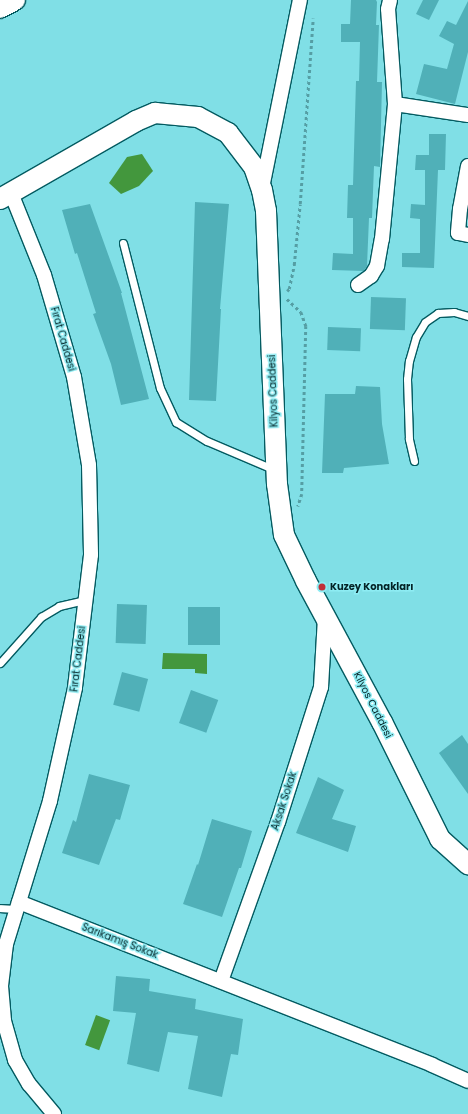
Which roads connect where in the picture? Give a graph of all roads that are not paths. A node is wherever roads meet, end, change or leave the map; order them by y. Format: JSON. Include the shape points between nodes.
{"nodes":[{"id":1,"x":15,"y":0,"type":"edge"},
{"id":2,"x":300,"y":0,"type":"edge"},
{"id":3,"x":390,"y":0,"type":"edge"},
{"id":4,"x":0,"y":8,"type":"edge"},
{"id":5,"x":395,"y":104,"type":"junction"},
{"id":6,"x":468,"y":114,"type":"edge"},
{"id":7,"x":468,"y":166,"type":"edge"},
{"id":8,"x":262,"y":190,"type":"junction"},
{"id":9,"x":5,"y":196,"type":"edge"},
{"id":10,"x":468,"y":234,"type":"edge"},
{"id":11,"x":122,"y":243,"type":"dead end"},
{"id":12,"x":358,"y":285,"type":"dead end"},
{"id":13,"x":468,"y":316,"type":"edge"},
{"id":14,"x":414,"y":460,"type":"dead end"},
{"id":15,"x":276,"y":471,"type":"junction"},
{"id":16,"x":85,"y":600,"type":"junction"},
{"id":17,"x":326,"y":615,"type":"junction"},
{"id":18,"x":0,"y":663,"type":"edge"},
{"id":19,"x":468,"y":864,"type":"edge"},
{"id":20,"x":17,"y":905,"type":"junction"},
{"id":21,"x":0,"y":908,"type":"edge"},
{"id":22,"x":221,"y":981,"type":"junction"},
{"id":23,"x":468,"y":1081,"type":"edge"},
{"id":24,"x":54,"y":1114,"type":"edge"}],
"edges":[{"from":1,"to":4,"type":"street"},
{"from":2,"to":8,"type":"street"},
{"from":3,"to":5,"type":"street","via":[[388,9]]},
{"from":5,"to":6,"type":"street"},
{"from":5,"to":12,"type":"street","via":[[377,266],[371,276]]},
{"from":7,"to":10,"type":"street","via":[[458,233]]},
{"from":8,"to":9,"type":"street","name":"Kilyos Caddesi","via":[[254,167],[228,133],[198,117],[155,113],[136,121]]},
{"from":8,"to":15,"type":"street","name":"Kilyos Caddesi","via":[[266,211]]},
{"from":9,"to":16,"type":"street","name":"Fırat Caddesi","via":[[44,275],[74,377],[90,465],[91,555]]},
{"from":11,"to":15,"type":"lane","via":[[160,388],[176,422],[207,441]]},
{"from":13,"to":14,"type":"lane","via":[[454,312],[438,313],[425,322],[416,337],[407,378],[409,439]]},
{"from":15,"to":17,"type":"street","name":"Kilyos Caddesi","via":[[284,535]]},
{"from":16,"to":18,"type":"lane","via":[[59,606],[41,617]]},
{"from":16,"to":20,"type":"street","name":"Fırat Caddesi","via":[[75,688],[50,801]]},
{"from":17,"to":19,"type":"street","name":"Kilyos Caddesi","via":[[440,840]]},
{"from":17,"to":22,"type":"street","name":"Aksak Sokak","via":[[321,687],[278,822]]},
{"from":20,"to":21,"type":"lane"},
{"from":20,"to":22,"type":"street","name":"Sarıkamış Sokak"},
{"from":20,"to":24,"type":"street","name":"Fırat Caddesi","via":[[6,944],[1,986],[4,1021],[15,1060]]},
{"from":22,"to":23,"type":"street","name":"Sarıkamış Sokak"}]}
